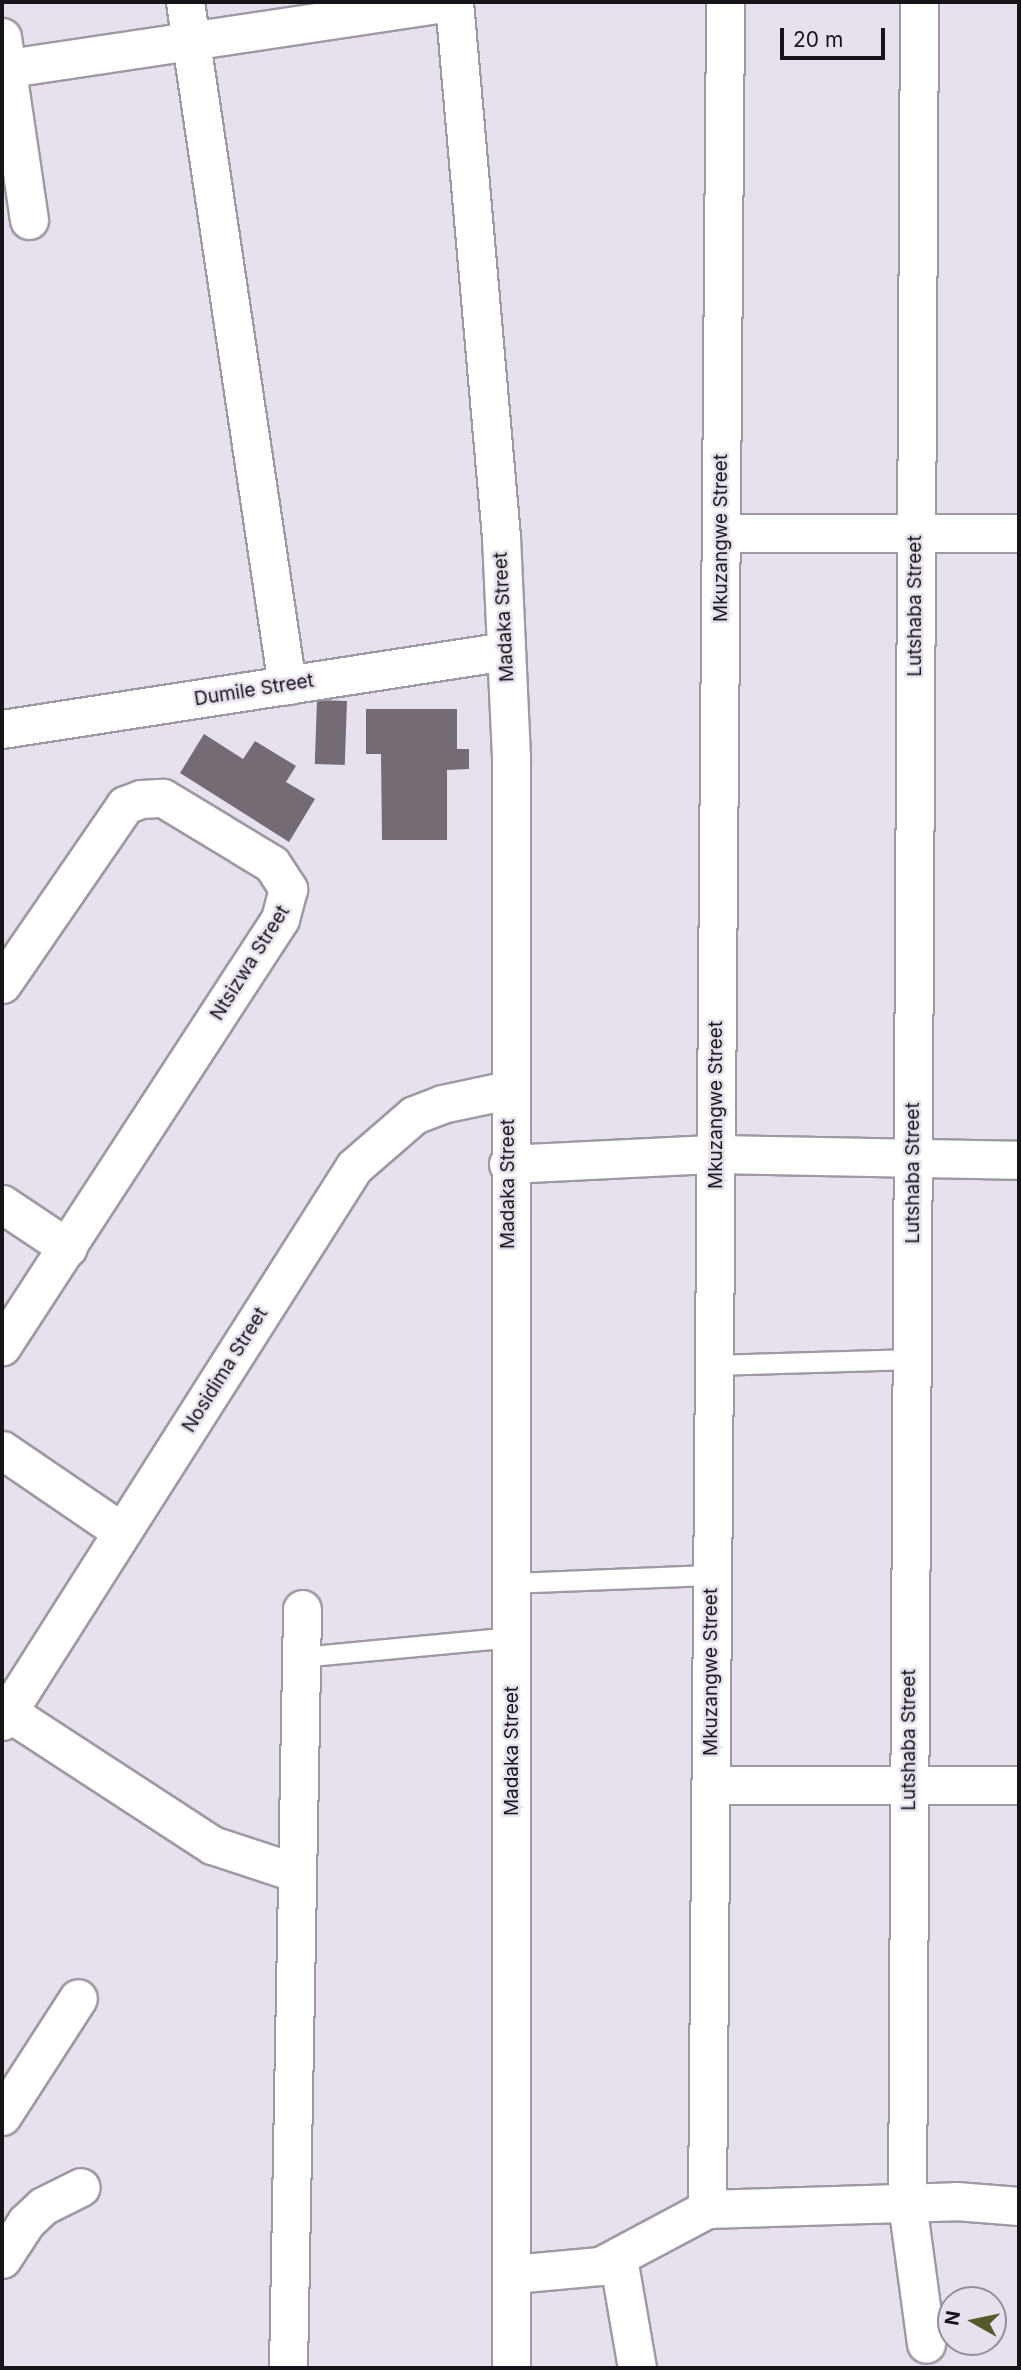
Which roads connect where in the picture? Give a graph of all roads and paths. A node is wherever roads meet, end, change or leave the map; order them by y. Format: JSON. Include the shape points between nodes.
{"nodes":[{"id":1,"x":185,"y":2,"type":"edge"},
{"id":2,"x":451,"y":2,"type":"edge"},
{"id":3,"x":725,"y":2,"type":"edge"},
{"id":4,"x":919,"y":2,"type":"edge"},
{"id":5,"x":191,"y":39,"type":"junction"},
{"id":6,"x":3,"y":58,"type":"edge"},
{"id":7,"x":29,"y":220,"type":"dead end"},
{"id":8,"x":721,"y":533,"type":"junction"},
{"id":9,"x":916,"y":533,"type":"junction"},
{"id":10,"x":1019,"y":533,"type":"edge"},
{"id":11,"x":506,"y":651,"type":"junction"},
{"id":12,"x":287,"y":685,"type":"junction"},
{"id":13,"x":2,"y":729,"type":"edge"},
{"id":14,"x":2,"y":984,"type":"edge"},
{"id":15,"x":508,"y":1090,"type":"junction"},
{"id":16,"x":716,"y":1154,"type":"junction"},
{"id":17,"x":913,"y":1158,"type":"junction"},
{"id":18,"x":1019,"y":1160,"type":"edge"},
{"id":19,"x":508,"y":1164,"type":"junction"},
{"id":20,"x":2,"y":1204,"type":"edge"},
{"id":21,"x":68,"y":1248,"type":"junction"},
{"id":22,"x":2,"y":1346,"type":"edge"},
{"id":23,"x":912,"y":1359,"type":"junction"},
{"id":24,"x":714,"y":1365,"type":"junction"},
{"id":25,"x":2,"y":1450,"type":"edge"},
{"id":26,"x":122,"y":1532,"type":"junction"},
{"id":27,"x":712,"y":1574,"type":"junction"},
{"id":28,"x":511,"y":1583,"type":"junction"},
{"id":29,"x":302,"y":1609,"type":"dead end"},
{"id":30,"x":512,"y":1637,"type":"junction"},
{"id":31,"x":301,"y":1657,"type":"junction"},
{"id":32,"x":5,"y":1717,"type":"edge"},
{"id":33,"x":710,"y":1785,"type":"junction"},
{"id":34,"x":909,"y":1785,"type":"junction"},
{"id":35,"x":1019,"y":1785,"type":"edge"},
{"id":36,"x":297,"y":1873,"type":"junction"},
{"id":37,"x":78,"y":1997,"type":"dead end"},
{"id":38,"x":2,"y":2116,"type":"edge"},
{"id":39,"x":81,"y":2187,"type":"dead end"},
{"id":40,"x":907,"y":2203,"type":"junction"},
{"id":41,"x":1019,"y":2206,"type":"edge"},
{"id":42,"x":706,"y":2209,"type":"junction"},
{"id":43,"x":618,"y":2258,"type":"junction"},
{"id":44,"x":2,"y":2259,"type":"edge"},
{"id":45,"x":513,"y":2274,"type":"junction"},
{"id":46,"x":926,"y":2344,"type":"dead end"},
{"id":47,"x":288,"y":2368,"type":"edge"},
{"id":48,"x":511,"y":2368,"type":"edge"},
{"id":49,"x":637,"y":2368,"type":"edge"}],
"edges":[{"from":1,"to":5,"type":"street"},
{"from":2,"to":5,"type":"street"},
{"from":2,"to":11,"type":"street","name":"Madaka Street","via":[[501,537]]},
{"from":3,"to":8,"type":"street","name":"Mkuzangwe Street"},
{"from":4,"to":9,"type":"street","name":"Lutshaba Street"},
{"from":5,"to":6,"type":"street"},
{"from":5,"to":12,"type":"street"},
{"from":6,"to":7,"type":"street"},
{"from":8,"to":9,"type":"street"},
{"from":8,"to":16,"type":"street","name":"Mkuzangwe Street"},
{"from":9,"to":10,"type":"street"},
{"from":9,"to":17,"type":"street","name":"Lutshaba Street"},
{"from":11,"to":12,"type":"street","name":"Dumile Street"},
{"from":11,"to":15,"type":"street","name":"Madaka Street","via":[[511,757]]},
{"from":12,"to":13,"type":"street","name":"Dumile Street"},
{"from":14,"to":21,"type":"street","name":"Ntsizwa Street","via":[[125,805],[141,799],[163,799],[272,864],[284,879],[289,898],[280,919]]},
{"from":15,"to":19,"type":"street","name":"Madaka Street"},
{"from":15,"to":26,"type":"street","name":"Nosidima Street","via":[[414,1115],[354,1167]]},
{"from":16,"to":17,"type":"street"},
{"from":16,"to":19,"type":"street"},
{"from":16,"to":24,"type":"street","name":"Mkuzangwe Street"},
{"from":17,"to":18,"type":"street"},
{"from":17,"to":23,"type":"street","name":"Lutshaba Street"},
{"from":19,"to":28,"type":"street","name":"Madaka Street"},
{"from":20,"to":21,"type":"street"},
{"from":21,"to":22,"type":"street","name":"Ntsizwa Street"},
{"from":23,"to":24,"type":"lane"},
{"from":23,"to":34,"type":"street","name":"Lutshaba Street"},
{"from":24,"to":27,"type":"street","name":"Mkuzangwe Street"},
{"from":25,"to":26,"type":"street"},
{"from":26,"to":32,"type":"street","name":"Nosidima Street"},
{"from":27,"to":28,"type":"lane"},
{"from":27,"to":33,"type":"street","name":"Mkuzangwe Street"},
{"from":28,"to":30,"type":"street","name":"Madaka Street"},
{"from":29,"to":31,"type":"street"},
{"from":30,"to":31,"type":"lane"},
{"from":30,"to":45,"type":"street","name":"Madaka Street"},
{"from":31,"to":36,"type":"street"},
{"from":32,"to":36,"type":"street","via":[[212,1845]]},
{"from":33,"to":34,"type":"street"},
{"from":33,"to":42,"type":"street","name":"Mkuzangwe Street"},
{"from":34,"to":35,"type":"street"},
{"from":34,"to":40,"type":"street","name":"Lutshaba Street"},
{"from":36,"to":47,"type":"street"},
{"from":37,"to":38,"type":"street"},
{"from":39,"to":44,"type":"street","via":[[44,2206],[26,2222]]},
{"from":40,"to":41,"type":"street"},
{"from":40,"to":42,"type":"street"},
{"from":40,"to":46,"type":"street","name":"Lutshaba Street"},
{"from":42,"to":43,"type":"street","via":[[640,2241]]},
{"from":43,"to":45,"type":"street","via":[[600,2266]]},
{"from":43,"to":49,"type":"street"},
{"from":45,"to":48,"type":"street","name":"Madaka Street"}]}
